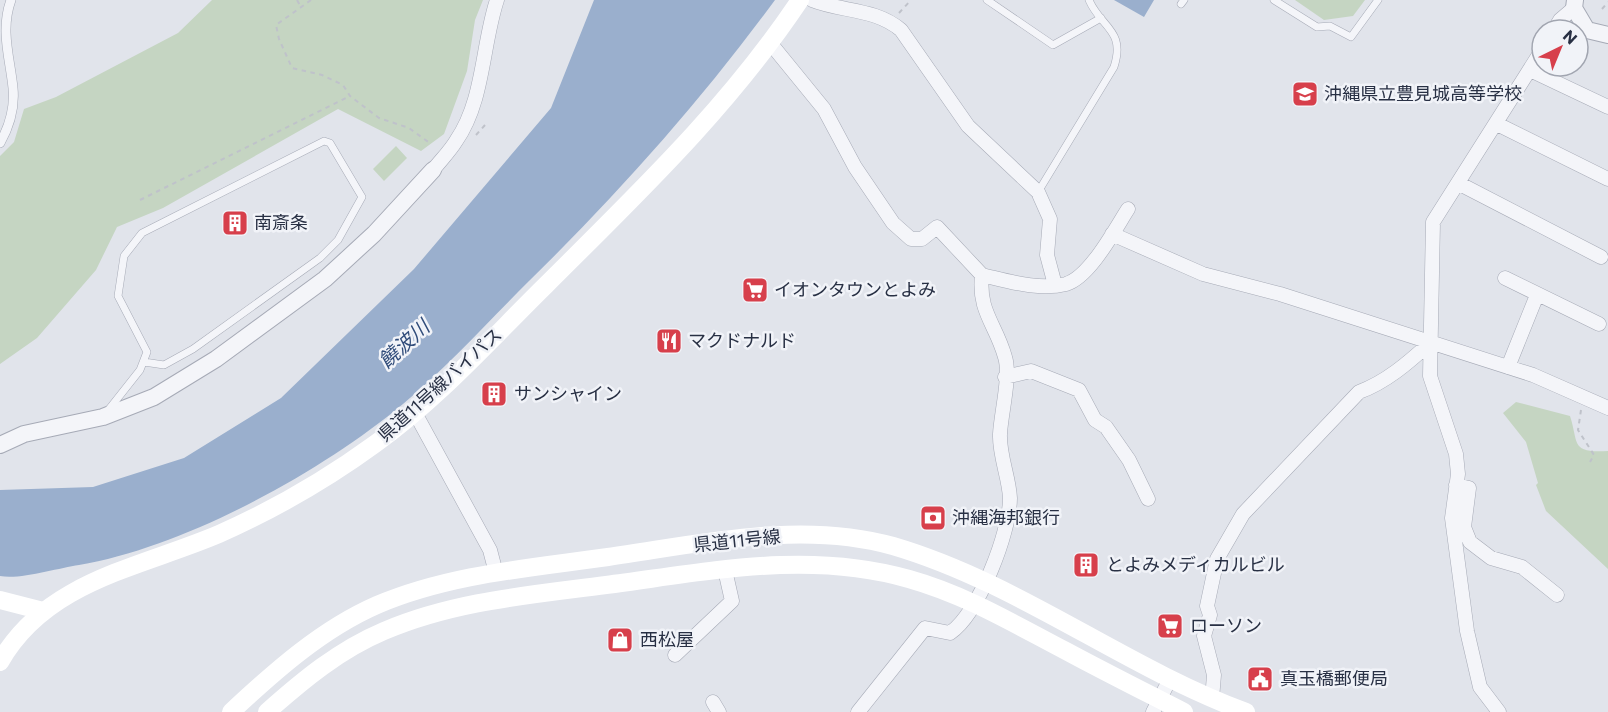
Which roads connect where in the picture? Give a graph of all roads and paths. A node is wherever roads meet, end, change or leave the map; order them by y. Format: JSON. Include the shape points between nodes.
{"nodes":[{"id":1,"x":11,"y":0,"type":"edge"},
{"id":2,"x":297,"y":0,"type":"edge"},
{"id":3,"x":311,"y":0,"type":"edge"},
{"id":4,"x":497,"y":0,"type":"edge"},
{"id":5,"x":800,"y":0,"type":"edge"},
{"id":6,"x":812,"y":0,"type":"edge"},
{"id":7,"x":910,"y":0,"type":"edge"},
{"id":8,"x":987,"y":0,"type":"edge"},
{"id":9,"x":1089,"y":0,"type":"edge"},
{"id":10,"x":1274,"y":0,"type":"edge"},
{"id":11,"x":1378,"y":0,"type":"edge"},
{"id":12,"x":1608,"y":2,"type":"edge"},
{"id":13,"x":1574,"y":4,"type":"edge"},
{"id":14,"x":301,"y":7,"type":"junction"},
{"id":15,"x":1602,"y":9,"type":"dead end"},
{"id":16,"x":1101,"y":18,"type":"junction"},
{"id":17,"x":1562,"y":18,"type":"edge"},
{"id":18,"x":891,"y":22,"type":"junction"},
{"id":19,"x":1608,"y":35,"type":"edge"},
{"id":20,"x":771,"y":44,"type":"junction"},
{"id":21,"x":1530,"y":70,"type":"edge"},
{"id":22,"x":1547,"y":78,"type":"edge"},
{"id":23,"x":350,"y":96,"type":"junction"},
{"id":24,"x":1608,"y":106,"type":"edge"},
{"id":25,"x":1497,"y":123,"type":"junction"},
{"id":26,"x":0,"y":143,"type":"edge"},
{"id":27,"x":431,"y":144,"type":"dead end"},
{"id":28,"x":433,"y":170,"type":"joint"},
{"id":29,"x":1608,"y":179,"type":"edge"},
{"id":30,"x":1458,"y":183,"type":"junction"},
{"id":31,"x":1038,"y":192,"type":"junction"},
{"id":32,"x":140,"y":200,"type":"dead end"},
{"id":33,"x":1128,"y":209,"type":"dead end"},
{"id":34,"x":1112,"y":234,"type":"junction"},
{"id":35,"x":1601,"y":257,"type":"dead end"},
{"id":36,"x":982,"y":275,"type":"junction"},
{"id":37,"x":1505,"y":278,"type":"dead end"},
{"id":38,"x":1055,"y":285,"type":"junction"},
{"id":39,"x":1537,"y":295,"type":"junction"},
{"id":40,"x":1599,"y":324,"type":"dead end"},
{"id":41,"x":1430,"y":343,"type":"junction"},
{"id":42,"x":144,"y":362,"type":"junction"},
{"id":43,"x":1508,"y":367,"type":"junction"},
{"id":44,"x":1005,"y":377,"type":"junction"},
{"id":45,"x":1588,"y":398,"type":"junction"},
{"id":46,"x":1608,"y":408,"type":"edge"},
{"id":47,"x":414,"y":411,"type":"junction"},
{"id":48,"x":103,"y":417,"type":"junction"},
{"id":49,"x":0,"y":445,"type":"edge"},
{"id":50,"x":1590,"y":462,"type":"dead end"},
{"id":51,"x":1456,"y":485,"type":"junction"},
{"id":52,"x":1148,"y":499,"type":"dead end"},
{"id":53,"x":725,"y":570,"type":"junction"},
{"id":54,"x":496,"y":573,"type":"junction"},
{"id":55,"x":986,"y":582,"type":"junction"},
{"id":56,"x":1557,"y":595,"type":"dead end"},
{"id":57,"x":0,"y":600,"type":"edge"},
{"id":58,"x":976,"y":603,"type":"junction"},
{"id":59,"x":43,"y":611,"type":"junction"},
{"id":60,"x":675,"y":655,"type":"dead end"},
{"id":61,"x":0,"y":662,"type":"edge"},
{"id":62,"x":1170,"y":679,"type":"junction"},
{"id":63,"x":1212,"y":699,"type":"junction"},
{"id":64,"x":1157,"y":706,"type":"edge"},
{"id":65,"x":231,"y":712,"type":"edge"},
{"id":66,"x":267,"y":712,"type":"edge"},
{"id":67,"x":858,"y":712,"type":"edge"},
{"id":68,"x":1184,"y":712,"type":"edge"},
{"id":69,"x":1246,"y":712,"type":"edge"},
{"id":70,"x":1499,"y":712,"type":"edge"}],
"edges":[{"from":1,"to":26,"type":"street","via":[[3,30],[13,97]]},
{"from":2,"to":14,"type":"path"},
{"from":3,"to":14,"type":"path"},
{"from":4,"to":28,"type":"street","via":[[473,104],[457,140]]},
{"from":5,"to":20,"type":"main road","name":"県道11号線バイパス"},
{"from":6,"to":18,"type":"street"},
{"from":7,"to":18,"type":"path"},
{"from":8,"to":16,"type":"lane","via":[[1053,45]]},
{"from":9,"to":16,"type":"lane"},
{"from":10,"to":11,"type":"lane","via":[[1317,27],[1330,26],[1352,37]]},
{"from":12,"to":15,"type":"path"},
{"from":13,"to":17,"type":"street"},
{"from":13,"to":19,"type":"street","via":[[1587,30]]},
{"from":14,"to":23,"type":"path","via":[[276,25],[292,68],[344,85]]},
{"from":16,"to":31,"type":"lane","via":[[1117,40],[1119,52],[1114,67]]},
{"from":18,"to":31,"type":"street","via":[[901,30],[968,126]]},
{"from":20,"to":36,"type":"street","via":[[824,109],[855,167],[893,223],[911,239],[922,239],[937,227]]},
{"from":20,"to":47,"type":"main road","name":"県道11号線バイパス","via":[[690,142]]},
{"from":21,"to":25,"type":"street"},
{"from":22,"to":24,"type":"street"},
{"from":23,"to":27,"type":"path","via":[[379,118],[409,128]]},
{"from":23,"to":32,"type":"path"},
{"from":25,"to":29,"type":"street"},
{"from":25,"to":30,"type":"street"},
{"from":28,"to":48,"type":"street","via":[[374,234],[325,279],[216,359],[154,397]]},
{"from":30,"to":35,"type":"street"},
{"from":30,"to":41,"type":"street","via":[[1433,222]]},
{"from":31,"to":38,"type":"street","via":[[1050,219],[1047,255]]},
{"from":33,"to":34,"type":"street"},
{"from":34,"to":38,"type":"street","via":[[1090,266],[1067,284]]},
{"from":34,"to":41,"type":"street","via":[[1203,274],[1280,294]]},
{"from":36,"to":38,"type":"street","via":[[1032,286]]},
{"from":36,"to":44,"type":"street","via":[[980,296],[1006,359]]},
{"from":37,"to":39,"type":"street"},
{"from":39,"to":40,"type":"street"},
{"from":39,"to":43,"type":"street"},
{"from":41,"to":43,"type":"street"},
{"from":41,"to":51,"type":"street","via":[[1430,376],[1456,454]]},
{"from":41,"to":63,"type":"street","via":[[1376,386],[1359,392],[1243,514],[1217,560],[1206,606],[1210,615],[1204,636],[1214,675]]},
{"from":42,"to":42,"type":"lane","via":[[147,352],[118,296],[124,256],[142,233],[324,141],[330,144],[362,197],[338,240],[320,258],[193,350],[164,365]]},
{"from":42,"to":48,"type":"lane"},
{"from":43,"to":45,"type":"street"},
{"from":44,"to":52,"type":"street","via":[[1031,371],[1079,390],[1095,420],[1106,427],[1129,460]]},
{"from":44,"to":55,"type":"street","via":[[1000,438],[1010,496],[1009,515]]},
{"from":45,"to":46,"type":"street"},
{"from":45,"to":50,"type":"path","via":[[1577,423],[1594,455]]},
{"from":47,"to":54,"type":"street","via":[[490,550]]},
{"from":47,"to":59,"type":"main road","name":"県道11号線バイパス","via":[[377,443],[317,483],[219,534],[75,590]]},
{"from":48,"to":49,"type":"street","via":[[24,434]]},
{"from":51,"to":56,"type":"street","via":[[1469,488],[1464,527],[1470,542],[1491,558],[1522,567]]},
{"from":51,"to":70,"type":"street","via":[[1452,518],[1467,631],[1480,687]]},
{"from":53,"to":58,"type":"main road","name":"県道11号線","via":[[842,565],[910,579]]},
{"from":53,"to":60,"type":"street","via":[[732,601]]},
{"from":53,"to":66,"type":"main road","name":"県道11号線","via":[[496,599],[428,614],[381,632],[337,656]]},
{"from":54,"to":55,"type":"main road","name":"県道11号線","via":[[714,542],[818,535],[891,546]]},
{"from":54,"to":65,"type":"main road","name":"県道11号線","via":[[417,590],[356,616],[310,645]]},
{"from":55,"to":58,"type":"street"},
{"from":55,"to":62,"type":"main road","name":"県道11号線"},
{"from":57,"to":59,"type":"main road"},
{"from":58,"to":64,"type":"main road","name":"県道11号線"},
{"from":58,"to":67,"type":"street","via":[[950,633],[925,628]]},
{"from":59,"to":61,"type":"main road","name":"県道11号線バイパス","via":[[26,626]]},
{"from":62,"to":63,"type":"main road","name":"県道11号線"},
{"from":62,"to":64,"type":"street"},
{"from":63,"to":69,"type":"main road","name":"県道11号線"},
{"from":64,"to":68,"type":"main road","name":"県道11号線"}]}
